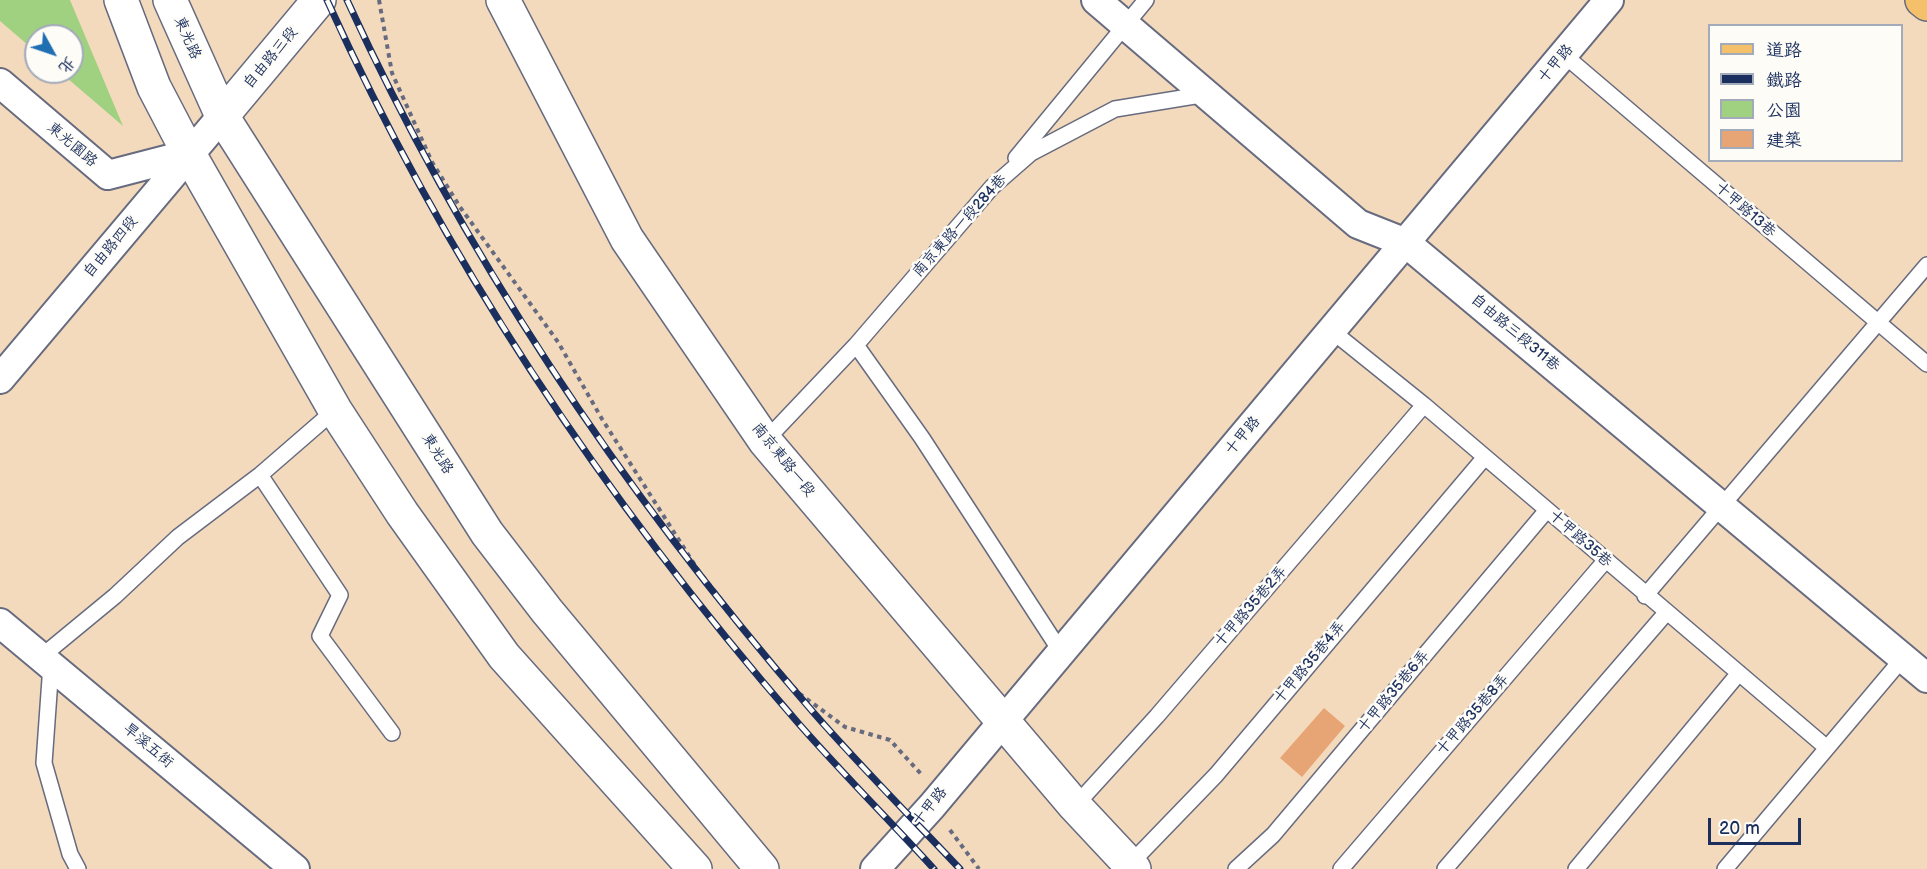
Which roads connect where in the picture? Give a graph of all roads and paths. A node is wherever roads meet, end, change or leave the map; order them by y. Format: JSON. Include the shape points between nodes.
{"nodes":[{"id":1,"x":121,"y":0,"type":"edge"},
{"id":2,"x":170,"y":0,"type":"edge"},
{"id":3,"x":319,"y":0,"type":"edge"},
{"id":4,"x":379,"y":0,"type":"edge"},
{"id":5,"x":503,"y":0,"type":"edge"},
{"id":6,"x":1096,"y":0,"type":"edge"},
{"id":7,"x":1146,"y":0,"type":"edge"},
{"id":8,"x":1609,"y":0,"type":"edge"},
{"id":9,"x":1922,"y":0,"type":"edge"},
{"id":10,"x":1927,"y":4,"type":"edge"},
{"id":11,"x":1125,"y":25,"type":"junction"},
{"id":12,"x":1564,"y":55,"type":"junction"},
{"id":13,"x":0,"y":83,"type":"edge"},
{"id":14,"x":1207,"y":94,"type":"junction"},
{"id":15,"x":222,"y":116,"type":"junction"},
{"id":16,"x":189,"y":154,"type":"junction"},
{"id":17,"x":992,"y":187,"type":"junction"},
{"id":18,"x":1406,"y":243,"type":"junction"},
{"id":19,"x":1927,"y":265,"type":"edge"},
{"id":20,"x":1878,"y":324,"type":"junction"},
{"id":21,"x":1332,"y":331,"type":"junction"},
{"id":22,"x":856,"y":345,"type":"junction"},
{"id":23,"x":1927,"y":364,"type":"edge"},
{"id":24,"x":0,"y":379,"type":"edge"},
{"id":25,"x":1424,"y":405,"type":"junction"},
{"id":26,"x":335,"y":410,"type":"junction"},
{"id":27,"x":765,"y":441,"type":"junction"},
{"id":28,"x":1485,"y":457,"type":"junction"},
{"id":29,"x":260,"y":475,"type":"junction"},
{"id":30,"x":1724,"y":506,"type":"junction"},
{"id":31,"x":1547,"y":510,"type":"junction"},
{"id":32,"x":1605,"y":561,"type":"junction"},
{"id":33,"x":1645,"y":596,"type":"junction"},
{"id":34,"x":1666,"y":613,"type":"junction"},
{"id":35,"x":0,"y":623,"type":"edge"},
{"id":36,"x":1061,"y":652,"type":"junction"},
{"id":37,"x":1903,"y":658,"type":"junction"},
{"id":38,"x":46,"y":661,"type":"junction"},
{"id":39,"x":1739,"y":673,"type":"junction"},
{"id":40,"x":1927,"y":678,"type":"edge"},
{"id":41,"x":1003,"y":722,"type":"junction"},
{"id":42,"x":392,"y":733,"type":"dead end"},
{"id":43,"x":1827,"y":748,"type":"junction"},
{"id":44,"x":932,"y":806,"type":"junction"},
{"id":45,"x":1075,"y":806,"type":"junction"},
{"id":46,"x":1132,"y":867,"type":"edge"},
{"id":47,"x":78,"y":869,"type":"edge"},
{"id":48,"x":295,"y":869,"type":"edge"},
{"id":49,"x":695,"y":869,"type":"edge"},
{"id":50,"x":762,"y":869,"type":"edge"},
{"id":51,"x":875,"y":869,"type":"edge"},
{"id":52,"x":979,"y":869,"type":"edge"},
{"id":53,"x":1236,"y":869,"type":"edge"},
{"id":54,"x":1341,"y":869,"type":"edge"},
{"id":55,"x":1445,"y":869,"type":"edge"},
{"id":56,"x":1576,"y":869,"type":"edge"},
{"id":57,"x":1725,"y":869,"type":"edge"}],
"edges":[{"from":1,"to":16,"type":"street","via":[[154,87]]},
{"from":2,"to":15,"type":"street","name":"東光路"},
{"from":3,"to":15,"type":"street","name":"自由路三段"},
{"from":4,"to":44,"type":"path","via":[[392,73],[432,162],[558,342],[698,570],[800,694],[845,727],[890,740],[923,777]]},
{"from":5,"to":27,"type":"street","name":"南京東路一段","via":[[627,239]]},
{"from":6,"to":11,"type":"street","name":"自由路三段311巷"},
{"from":7,"to":11,"type":"lane"},
{"from":8,"to":12,"type":"street","name":"十甲路"},
{"from":9,"to":10,"type":"main road"},
{"from":11,"to":14,"type":"street","name":"自由路三段311巷"},
{"from":11,"to":17,"type":"lane"},
{"from":12,"to":18,"type":"street","name":"十甲路"},
{"from":12,"to":20,"type":"lane","name":"十甲路13巷"},
{"from":13,"to":16,"type":"street","name":"東光園路","via":[[108,175]]},
{"from":14,"to":17,"type":"lane","name":"南京東路一段284巷","via":[[1115,109],[1031,153]]},
{"from":14,"to":18,"type":"street","name":"自由路三段311巷","via":[[1358,224]]},
{"from":15,"to":16,"type":"street","name":"自由路四段"},
{"from":15,"to":50,"type":"street","name":"東光路","via":[[487,533],[569,638]]},
{"from":16,"to":24,"type":"street","name":"自由路四段"},
{"from":16,"to":26,"type":"street"},
{"from":17,"to":22,"type":"lane","name":"南京東路一段284巷"},
{"from":18,"to":21,"type":"street","name":"十甲路"},
{"from":18,"to":30,"type":"street","name":"自由路三段311巷"},
{"from":19,"to":20,"type":"lane"},
{"from":20,"to":23,"type":"lane","name":"十甲路13巷"},
{"from":20,"to":30,"type":"lane"},
{"from":21,"to":25,"type":"lane","name":"十甲路35巷"},
{"from":21,"to":36,"type":"street","name":"十甲路"},
{"from":22,"to":27,"type":"lane","name":"南京東路一段284巷"},
{"from":22,"to":36,"type":"lane","via":[[922,438]]},
{"from":25,"to":28,"type":"lane","name":"十甲路35巷"},
{"from":25,"to":45,"type":"lane","name":"十甲路35巷2弄"},
{"from":26,"to":29,"type":"lane"},
{"from":26,"to":49,"type":"street","via":[[402,513],[504,656]]},
{"from":27,"to":41,"type":"street","name":"南京東路一段"},
{"from":28,"to":31,"type":"lane","name":"十甲路35巷"},
{"from":28,"to":46,"type":"lane","name":"十甲路35巷4弄","via":[[1216,775]]},
{"from":29,"to":38,"type":"lane","via":[[178,537]]},
{"from":29,"to":42,"type":"lane","via":[[340,595],[320,636]]},
{"from":30,"to":33,"type":"lane"},
{"from":30,"to":37,"type":"street","name":"自由路三段311巷"},
{"from":31,"to":32,"type":"lane","name":"十甲路35巷"},
{"from":31,"to":53,"type":"lane","name":"十甲路35巷6弄","via":[[1273,835]]},
{"from":32,"to":33,"type":"lane","name":"十甲路35巷"},
{"from":32,"to":54,"type":"lane","name":"十甲路35巷8弄"},
{"from":33,"to":34,"type":"lane","name":"十甲路35巷"},
{"from":34,"to":39,"type":"lane","name":"十甲路35巷"},
{"from":34,"to":55,"type":"lane"},
{"from":35,"to":38,"type":"street","name":"旱溪五街"},
{"from":36,"to":41,"type":"street","name":"十甲路"},
{"from":37,"to":40,"type":"street","name":"自由路三段311巷"},
{"from":37,"to":43,"type":"lane"},
{"from":38,"to":47,"type":"lane","via":[[44,763],[70,854]]},
{"from":38,"to":48,"type":"street","name":"旱溪五街"},
{"from":39,"to":43,"type":"lane","name":"十甲路35巷"},
{"from":39,"to":56,"type":"lane"},
{"from":41,"to":44,"type":"street","name":"十甲路"},
{"from":41,"to":45,"type":"street","name":"南京東路一段"},
{"from":43,"to":57,"type":"lane"},
{"from":44,"to":51,"type":"street","name":"十甲路"},
{"from":44,"to":52,"type":"path"},
{"from":45,"to":46,"type":"street","name":"南京東路一段"}]}
